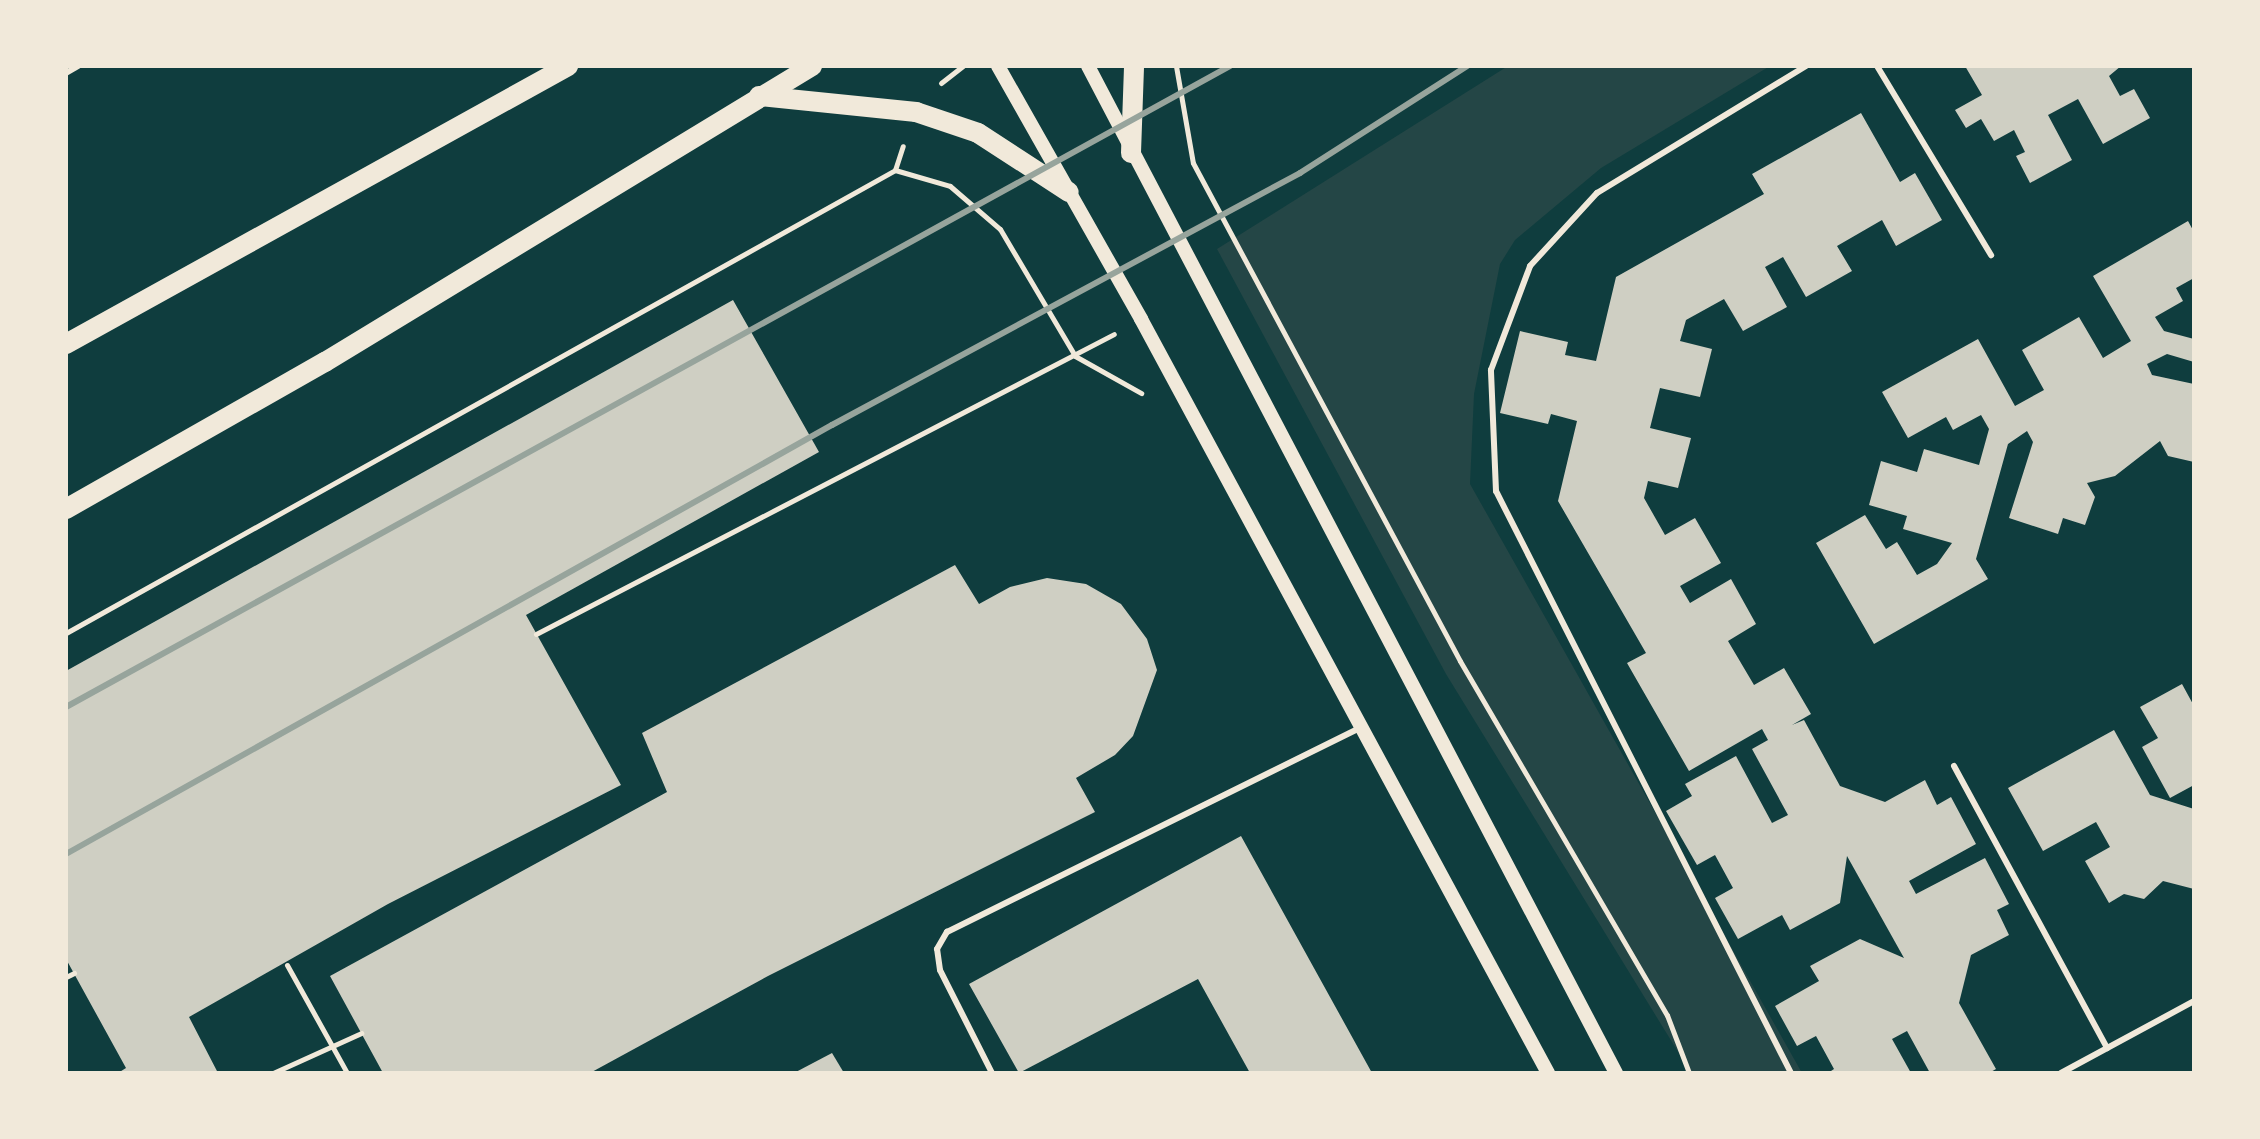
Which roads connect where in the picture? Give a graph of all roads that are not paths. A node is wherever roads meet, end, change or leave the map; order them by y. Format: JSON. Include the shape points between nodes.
{"nodes":[{"id":1,"x":78,"y":66,"type":"edge"},
{"id":2,"x":568,"y":66,"type":"edge"},
{"id":3,"x":812,"y":66,"type":"edge"},
{"id":4,"x":998,"y":66,"type":"edge"},
{"id":5,"x":1088,"y":66,"type":"edge"},
{"id":6,"x":1134,"y":66,"type":"edge"},
{"id":7,"x":1806,"y":66,"type":"edge"},
{"id":8,"x":1877,"y":66,"type":"edge"},
{"id":9,"x":66,"y":73,"type":"edge"},
{"id":10,"x":759,"y":96,"type":"junction"},
{"id":11,"x":1131,"y":153,"type":"junction"},
{"id":12,"x":1069,"y":192,"type":"junction"},
{"id":13,"x":1991,"y":255,"type":"dead end"},
{"id":14,"x":66,"y":344,"type":"edge"},
{"id":15,"x":66,"y":509,"type":"edge"},
{"id":16,"x":1363,"y":727,"type":"junction"},
{"id":17,"x":1954,"y":766,"type":"dead end"},
{"id":18,"x":2194,"y":1001,"type":"edge"},
{"id":19,"x":2107,"y":1048,"type":"junction"},
{"id":20,"x":992,"y":1073,"type":"edge"},
{"id":21,"x":1548,"y":1073,"type":"edge"},
{"id":22,"x":1616,"y":1073,"type":"edge"},
{"id":23,"x":1791,"y":1073,"type":"edge"},
{"id":24,"x":2061,"y":1073,"type":"edge"}],
"edges":[{"from":1,"to":9,"type":"lane"},
{"from":2,"to":14,"type":"main road"},
{"from":3,"to":10,"type":"main road"},
{"from":4,"to":12,"type":"street"},
{"from":5,"to":11,"type":"street"},
{"from":6,"to":11,"type":"main road"},
{"from":7,"to":23,"type":"lane","via":[[1597,193],[1530,266],[1491,370],[1496,491]]},
{"from":8,"to":13,"type":"lane"},
{"from":10,"to":12,"type":"main road","via":[[916,112],[978,133]]},
{"from":10,"to":15,"type":"main road","via":[[325,362]]},
{"from":11,"to":22,"type":"street"},
{"from":12,"to":16,"type":"street"},
{"from":16,"to":20,"type":"lane","via":[[947,932],[937,949],[940,970]]},
{"from":16,"to":21,"type":"street"},
{"from":17,"to":19,"type":"lane"},
{"from":18,"to":19,"type":"lane"},
{"from":19,"to":24,"type":"lane"}]}
